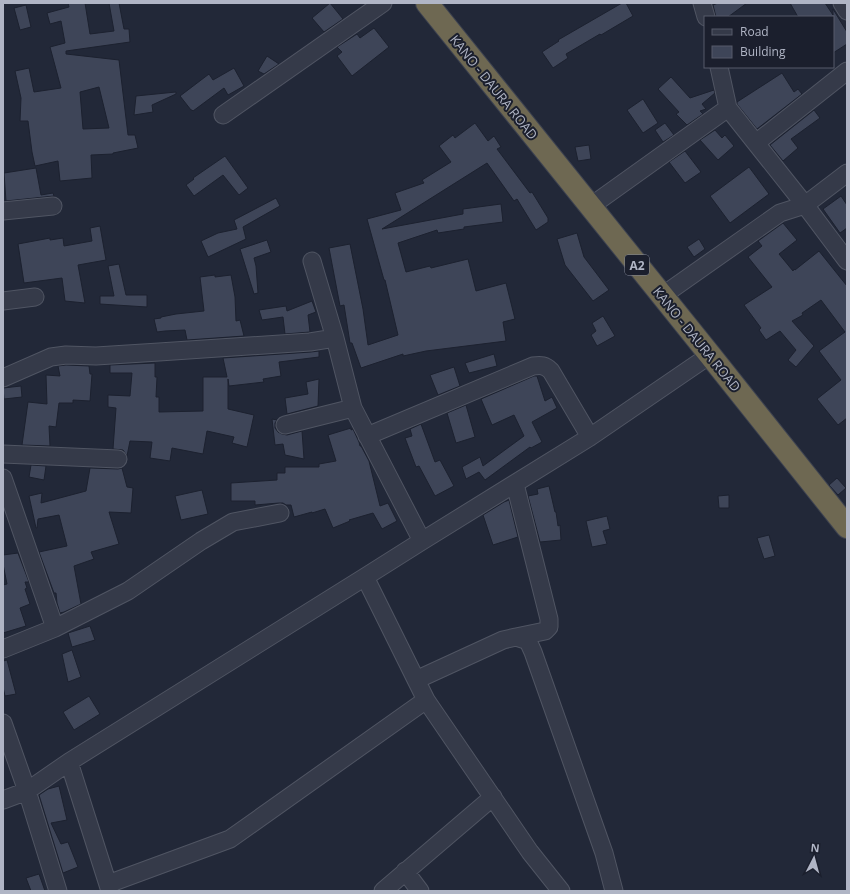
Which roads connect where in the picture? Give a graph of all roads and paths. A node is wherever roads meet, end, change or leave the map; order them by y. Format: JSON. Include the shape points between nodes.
{"nodes":[{"id":1,"x":383,"y":3,"type":"edge"},
{"id":2,"x":427,"y":3,"type":"edge"},
{"id":3,"x":702,"y":3,"type":"edge"},
{"id":4,"x":842,"y":3,"type":"edge"},
{"id":5,"x":847,"y":11,"type":"edge"},
{"id":6,"x":706,"y":16,"type":"edge"},
{"id":7,"x":719,"y":68,"type":"edge"},
{"id":8,"x":847,"y":71,"type":"edge"},
{"id":9,"x":728,"y":108,"type":"junction"},
{"id":10,"x":223,"y":115,"type":"dead end"},
{"id":11,"x":756,"y":143,"type":"junction"},
{"id":12,"x":847,"y":173,"type":"edge"},
{"id":13,"x":805,"y":205,"type":"junction"},
{"id":14,"x":53,"y":206,"type":"dead end"},
{"id":15,"x":590,"y":206,"type":"junction"},
{"id":16,"x":3,"y":211,"type":"edge"},
{"id":17,"x":847,"y":261,"type":"edge"},
{"id":18,"x":312,"y":262,"type":"dead end"},
{"id":19,"x":662,"y":296,"type":"junction"},
{"id":20,"x":35,"y":297,"type":"dead end"},
{"id":21,"x":3,"y":301,"type":"edge"},
{"id":22,"x":335,"y":338,"type":"junction"},
{"id":23,"x":710,"y":355,"type":"junction"},
{"id":24,"x":3,"y":378,"type":"edge"},
{"id":25,"x":352,"y":408,"type":"junction"},
{"id":26,"x":285,"y":425,"type":"dead end"},
{"id":27,"x":367,"y":436,"type":"junction"},
{"id":28,"x":590,"y":437,"type":"junction"},
{"id":29,"x":3,"y":454,"type":"edge"},
{"id":30,"x":118,"y":459,"type":"dead end"},
{"id":31,"x":3,"y":478,"type":"edge"},
{"id":32,"x":515,"y":484,"type":"junction"},
{"id":33,"x":280,"y":513,"type":"dead end"},
{"id":34,"x":847,"y":527,"type":"edge"},
{"id":35,"x":422,"y":541,"type":"junction"},
{"id":36,"x":365,"y":578,"type":"junction"},
{"id":37,"x":55,"y":628,"type":"junction"},
{"id":38,"x":516,"y":637,"type":"junction"},
{"id":39,"x":3,"y":649,"type":"edge"},
{"id":40,"x":416,"y":680,"type":"junction"},
{"id":41,"x":426,"y":700,"type":"junction"},
{"id":42,"x":3,"y":723,"type":"edge"},
{"id":43,"x":69,"y":762,"type":"junction"},
{"id":44,"x":27,"y":791,"type":"junction"},
{"id":45,"x":493,"y":796,"type":"junction"},
{"id":46,"x":3,"y":800,"type":"edge"},
{"id":47,"x":405,"y":871,"type":"junction"},
{"id":48,"x":109,"y":888,"type":"edge"},
{"id":49,"x":58,"y":891,"type":"edge"},
{"id":50,"x":382,"y":891,"type":"edge"},
{"id":51,"x":420,"y":891,"type":"edge"},
{"id":52,"x":561,"y":891,"type":"edge"},
{"id":53,"x":614,"y":891,"type":"edge"}],
"edges":[{"from":1,"to":10,"type":"street"},
{"from":2,"to":15,"type":"highway","name":"KANO - DAURA ROAD","number":"A2"},
{"from":3,"to":6,"type":"street"},
{"from":4,"to":5,"type":"street"},
{"from":7,"to":9,"type":"street"},
{"from":8,"to":11,"type":"street"},
{"from":9,"to":11,"type":"street"},
{"from":9,"to":15,"type":"street"},
{"from":11,"to":13,"type":"street"},
{"from":12,"to":13,"type":"street"},
{"from":13,"to":17,"type":"street"},
{"from":13,"to":19,"type":"street","via":[[780,214]]},
{"from":14,"to":16,"type":"street"},
{"from":15,"to":19,"type":"highway","name":"KANO - DAURA ROAD","number":"A2"},
{"from":18,"to":22,"type":"street"},
{"from":19,"to":23,"type":"highway","name":"KANO - DAURA ROAD","number":"A2"},
{"from":20,"to":21,"type":"street"},
{"from":22,"to":24,"type":"street","via":[[160,352],[66,355],[51,357]]},
{"from":22,"to":25,"type":"street"},
{"from":23,"to":28,"type":"street"},
{"from":23,"to":34,"type":"highway","name":"KANO - DAURA ROAD","number":"A2"},
{"from":25,"to":26,"type":"street"},
{"from":25,"to":27,"type":"street"},
{"from":27,"to":28,"type":"street","via":[[540,365],[551,371]]},
{"from":27,"to":35,"type":"street"},
{"from":28,"to":32,"type":"street"},
{"from":29,"to":30,"type":"street"},
{"from":31,"to":37,"type":"street"},
{"from":32,"to":35,"type":"street"},
{"from":32,"to":38,"type":"street","via":[[549,619],[549,627],[545,631]]},
{"from":33,"to":37,"type":"street","via":[[233,522],[128,591]]},
{"from":35,"to":36,"type":"street"},
{"from":36,"to":40,"type":"street"},
{"from":36,"to":43,"type":"street"},
{"from":37,"to":39,"type":"street"},
{"from":38,"to":40,"type":"street"},
{"from":38,"to":53,"type":"street","via":[[528,641],[533,652],[604,853]]},
{"from":40,"to":41,"type":"street"},
{"from":41,"to":45,"type":"street"},
{"from":41,"to":48,"type":"street","via":[[230,839]]},
{"from":42,"to":44,"type":"street"},
{"from":43,"to":44,"type":"street"},
{"from":43,"to":48,"type":"street"},
{"from":44,"to":46,"type":"street"},
{"from":44,"to":49,"type":"street"},
{"from":45,"to":47,"type":"street"},
{"from":45,"to":52,"type":"street","via":[[530,852]]},
{"from":47,"to":50,"type":"street"},
{"from":47,"to":51,"type":"street"}]}
